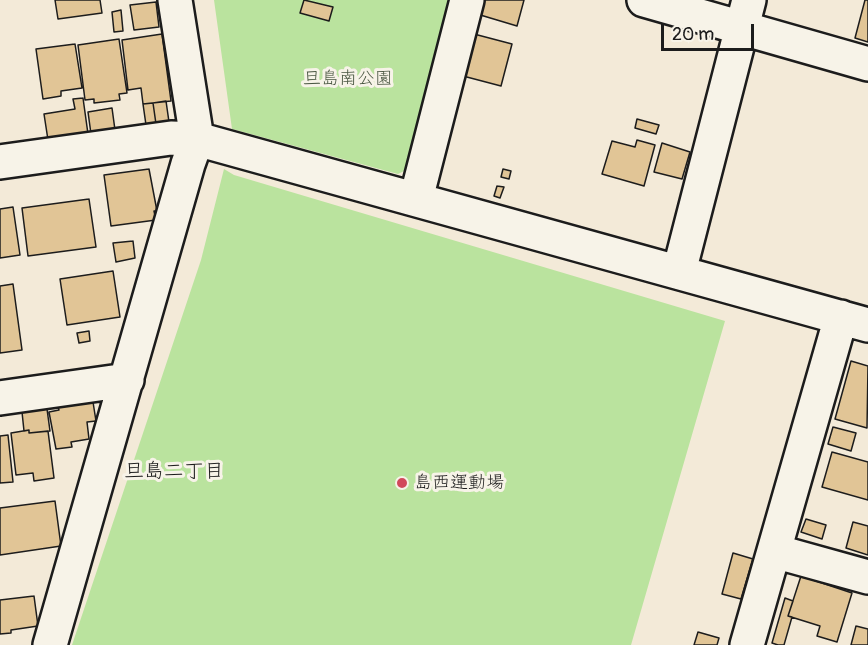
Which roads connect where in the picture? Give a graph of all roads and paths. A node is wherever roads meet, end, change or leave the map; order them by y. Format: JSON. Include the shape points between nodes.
{"nodes":[{"id":1,"x":175,"y":0,"type":"edge"},
{"id":2,"x":467,"y":0,"type":"edge"},
{"id":3,"x":644,"y":0,"type":"edge"},
{"id":4,"x":746,"y":14,"type":"edge"},
{"id":5,"x":868,"y":64,"type":"edge"},
{"id":6,"x":197,"y":139,"type":"junction"},
{"id":7,"x":0,"y":162,"type":"edge"},
{"id":8,"x":416,"y":199,"type":"junction"},
{"id":9,"x":678,"y":272,"type":"junction"},
{"id":10,"x":854,"y":321,"type":"edge"},
{"id":11,"x":127,"y":380,"type":"junction"},
{"id":12,"x":0,"y":398,"type":"edge"},
{"id":13,"x":774,"y":551,"type":"junction"},
{"id":14,"x":868,"y":577,"type":"edge"},
{"id":15,"x":50,"y":645,"type":"edge"},
{"id":16,"x":747,"y":645,"type":"edge"}],
"edges":[{"from":1,"to":6,"type":"street"},
{"from":2,"to":8,"type":"street"},
{"from":3,"to":4,"type":"street"},
{"from":4,"to":5,"type":"street"},
{"from":4,"to":9,"type":"street"},
{"from":6,"to":7,"type":"street","via":[[171,138]]},
{"from":6,"to":8,"type":"street"},
{"from":6,"to":11,"type":"street"},
{"from":8,"to":9,"type":"street"},
{"from":9,"to":10,"type":"street"},
{"from":10,"to":13,"type":"street"},
{"from":11,"to":12,"type":"street"},
{"from":11,"to":15,"type":"street"},
{"from":13,"to":14,"type":"street"},
{"from":13,"to":16,"type":"street"}]}
